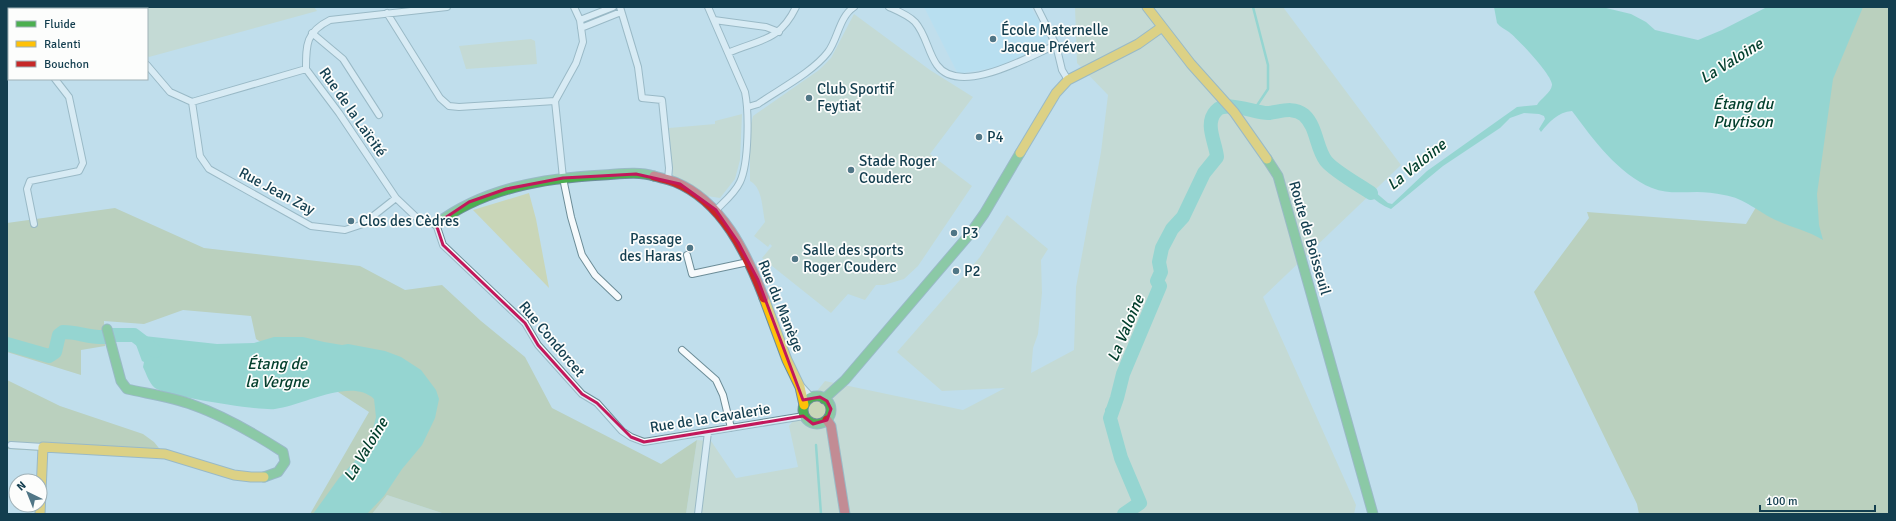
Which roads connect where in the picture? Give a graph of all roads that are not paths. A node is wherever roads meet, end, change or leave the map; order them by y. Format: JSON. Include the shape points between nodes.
{"nodes":[{"id":1,"x":447,"y":7,"type":"edge"},
{"id":2,"x":574,"y":7,"type":"edge"},
{"id":3,"x":612,"y":7,"type":"edge"},
{"id":4,"x":708,"y":7,"type":"edge"},
{"id":5,"x":796,"y":7,"type":"edge"},
{"id":6,"x":854,"y":7,"type":"edge"},
{"id":7,"x":889,"y":7,"type":"edge"},
{"id":8,"x":1037,"y":7,"type":"edge"},
{"id":9,"x":1146,"y":7,"type":"edge"},
{"id":10,"x":620,"y":10,"type":"edge"},
{"id":11,"x":387,"y":13,"type":"junction"},
{"id":12,"x":580,"y":20,"type":"junction"},
{"id":13,"x":714,"y":20,"type":"junction"},
{"id":14,"x":1162,"y":27,"type":"junction"},
{"id":15,"x":582,"y":28,"type":"junction"},
{"id":16,"x":779,"y":32,"type":"junction"},
{"id":17,"x":312,"y":33,"type":"junction"},
{"id":18,"x":1056,"y":45,"type":"junction"},
{"id":19,"x":728,"y":53,"type":"junction"},
{"id":20,"x":148,"y":66,"type":"edge"},
{"id":21,"x":306,"y":69,"type":"junction"},
{"id":22,"x":56,"y":80,"type":"edge"},
{"id":23,"x":1068,"y":80,"type":"junction"},
{"id":24,"x":555,"y":101,"type":"junction"},
{"id":25,"x":192,"y":102,"type":"junction"},
{"id":26,"x":748,"y":107,"type":"junction"},
{"id":27,"x":379,"y":115,"type":"dead end"},
{"id":28,"x":563,"y":178,"type":"junction"},
{"id":29,"x":668,"y":180,"type":"junction"},
{"id":30,"x":396,"y":198,"type":"junction"},
{"id":31,"x":716,"y":210,"type":"junction"},
{"id":32,"x":34,"y":224,"type":"dead end"},
{"id":33,"x":436,"y":224,"type":"junction"},
{"id":34,"x":687,"y":255,"type":"dead end"},
{"id":35,"x":748,"y":262,"type":"junction"},
{"id":36,"x":618,"y":297,"type":"dead end"},
{"id":37,"x":107,"y":329,"type":"dead end"},
{"id":38,"x":682,"y":350,"type":"dead end"},
{"id":39,"x":845,"y":380,"type":"junction"},
{"id":40,"x":799,"y":384,"type":"junction"},
{"id":41,"x":812,"y":398,"type":"junction"},
{"id":42,"x":824,"y":399,"type":"junction"},
{"id":43,"x":804,"y":405,"type":"junction"},
{"id":44,"x":831,"y":409,"type":"junction"},
{"id":45,"x":804,"y":416,"type":"junction"},
{"id":46,"x":827,"y":420,"type":"junction"},
{"id":47,"x":817,"y":424,"type":"junction"},
{"id":48,"x":731,"y":428,"type":"junction"},
{"id":49,"x":622,"y":431,"type":"joint"},
{"id":50,"x":708,"y":432,"type":"junction"},
{"id":51,"x":834,"y":442,"type":"junction"},
{"id":52,"x":11,"y":445,"type":"dead end"},
{"id":53,"x":44,"y":447,"type":"junction"},
{"id":54,"x":40,"y":514,"type":"edge"},
{"id":55,"x":698,"y":514,"type":"edge"},
{"id":56,"x":845,"y":514,"type":"edge"},
{"id":57,"x":1373,"y":514,"type":"edge"}],
"edges":[{"from":1,"to":11,"type":"street"},
{"from":2,"to":12,"type":"street"},
{"from":3,"to":12,"type":"street"},
{"from":4,"to":13,"type":"street"},
{"from":5,"to":16,"type":"street","via":[[789,21]]},
{"from":6,"to":26,"type":"street","via":[[844,18],[828,52],[819,62],[758,104]]},
{"from":7,"to":18,"type":"street","via":[[915,22],[938,66],[949,75],[958,77],[1000,70]]},
{"from":8,"to":18,"type":"street"},
{"from":9,"to":14,"type":"street","name":"Route de Boisseuil"},
{"from":10,"to":15,"type":"street"},
{"from":10,"to":29,"type":"street","via":[[638,67],[642,98],[662,100]]},
{"from":11,"to":17,"type":"street","via":[[330,20]]},
{"from":11,"to":24,"type":"street","via":[[440,98],[449,106]]},
{"from":12,"to":15,"type":"street"},
{"from":13,"to":16,"type":"street","via":[[766,27]]},
{"from":13,"to":19,"type":"street"},
{"from":14,"to":23,"type":"street","via":[[1138,44]]},
{"from":14,"to":57,"type":"street","name":"Route de Boisseuil","via":[[1234,112],[1278,176]]},
{"from":15,"to":24,"type":"street","via":[[582,42],[576,63]]},
{"from":16,"to":19,"type":"street","via":[[766,40]]},
{"from":17,"to":21,"type":"street","via":[[306,50]]},
{"from":17,"to":27,"type":"street","via":[[343,59]]},
{"from":18,"to":23,"type":"street","via":[[1062,70]]},
{"from":19,"to":26,"type":"street","via":[[745,92]]},
{"from":20,"to":25,"type":"street","via":[[170,92]]},
{"from":21,"to":25,"type":"street","name":"Rue de la Laïcité"},
{"from":21,"to":30,"type":"street","name":"Rue de la Laïcité"},
{"from":22,"to":32,"type":"street","via":[[69,97],[83,163],[79,171],[30,181],[26,189]]},
{"from":23,"to":39,"type":"street","via":[[1056,93],[969,235]]},
{"from":24,"to":28,"type":"street"},
{"from":25,"to":30,"type":"street","name":"Rue Jean Zay","via":[[200,156],[209,169],[311,226],[345,230],[363,224]]},
{"from":26,"to":31,"type":"street","via":[[745,162],[740,181]]},
{"from":28,"to":29,"type":"street","name":"Rue du Manège","via":[[636,174]]},
{"from":28,"to":33,"type":"street","name":"Rue du Manège","via":[[506,189],[469,202]]},
{"from":28,"to":36,"type":"street","via":[[582,255],[595,275]]},
{"from":29,"to":31,"type":"street","name":"Rue du Manège","via":[[692,191]]},
{"from":30,"to":33,"type":"street","name":"Rue de la Laïcité","via":[[416,217]]},
{"from":31,"to":35,"type":"street","name":"Rue du Manège"},
{"from":33,"to":49,"type":"street","name":"Rue Condorcet","via":[[443,245],[525,323],[538,345],[582,394],[597,403]]},
{"from":34,"to":35,"type":"street","via":[[692,274]]},
{"from":35,"to":40,"type":"street","name":"Rue du Manège","via":[[758,280]]},
{"from":37,"to":53,"type":"street","via":[[121,380],[127,389],[170,398],[222,417],[277,448],[282,452],[285,462],[274,474],[245,477],[174,456]]},
{"from":38,"to":48,"type":"street","via":[[716,380],[723,395]]},
{"from":39,"to":42,"type":"street"},
{"from":39,"to":44,"type":"street"},
{"from":40,"to":41,"type":"street","name":"Rue du Manège"},
{"from":40,"to":43,"type":"street","name":"Rue du Manège"},
{"from":41,"to":42,"type":"street"},
{"from":41,"to":43,"type":"street"},
{"from":42,"to":44,"type":"street"},
{"from":43,"to":45,"type":"street"},
{"from":44,"to":46,"type":"street"},
{"from":45,"to":47,"type":"street","via":[[809,422]]},
{"from":45,"to":48,"type":"street","name":"Rue de la Cavalerie"},
{"from":46,"to":47,"type":"street"},
{"from":46,"to":51,"type":"street"},
{"from":47,"to":51,"type":"street"},
{"from":48,"to":50,"type":"street","name":"Rue de la Cavalerie"},
{"from":49,"to":50,"type":"street","name":"Rue de la Cavalerie","via":[[644,442]]},
{"from":50,"to":55,"type":"street"},
{"from":51,"to":56,"type":"street"},
{"from":52,"to":53,"type":"street"},
{"from":53,"to":54,"type":"street"}]}
